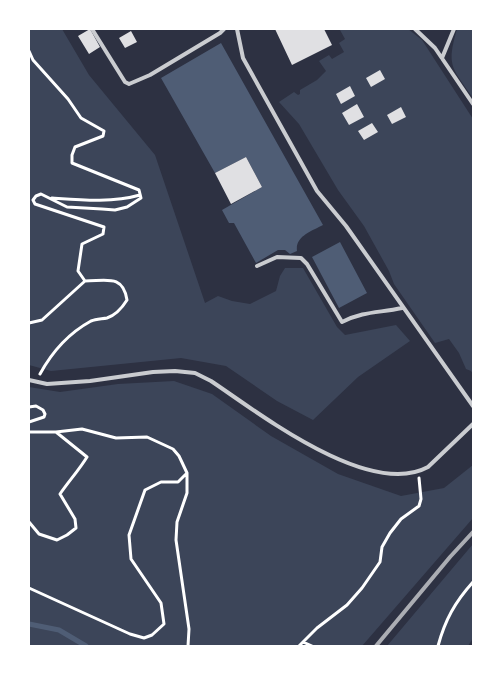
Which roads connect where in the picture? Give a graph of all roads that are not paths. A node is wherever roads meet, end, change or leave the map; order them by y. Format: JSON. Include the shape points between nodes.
{"nodes":[{"id":1,"x":92,"y":29,"type":"edge"},
{"id":2,"x":224,"y":29,"type":"edge"},
{"id":3,"x":237,"y":29,"type":"edge"},
{"id":4,"x":416,"y":29,"type":"edge"},
{"id":5,"x":454,"y":29,"type":"edge"},
{"id":6,"x":442,"y":58,"type":"junction"},
{"id":7,"x":473,"y":104,"type":"edge"},
{"id":8,"x":257,"y":266,"type":"dead end"},
{"id":9,"x":402,"y":308,"type":"junction"},
{"id":10,"x":29,"y":380,"type":"edge"},
{"id":11,"x":473,"y":406,"type":"edge"},
{"id":12,"x":473,"y":424,"type":"edge"}],
"edges":[{"from":1,"to":2,"type":"lane","via":[[124,82],[129,84],[150,75]]},
{"from":3,"to":9,"type":"lane","via":[[243,58],[317,191],[346,226]]},
{"from":4,"to":6,"type":"lane"},
{"from":5,"to":6,"type":"lane"},
{"from":6,"to":7,"type":"lane"},
{"from":8,"to":9,"type":"lane","via":[[277,257],[301,258],[342,322],[367,312]]},
{"from":9,"to":11,"type":"lane"},
{"from":10,"to":12,"type":"lane","via":[[47,384],[152,372],[195,373],[302,441],[337,459],[375,472],[400,475],[428,467]]}]}
